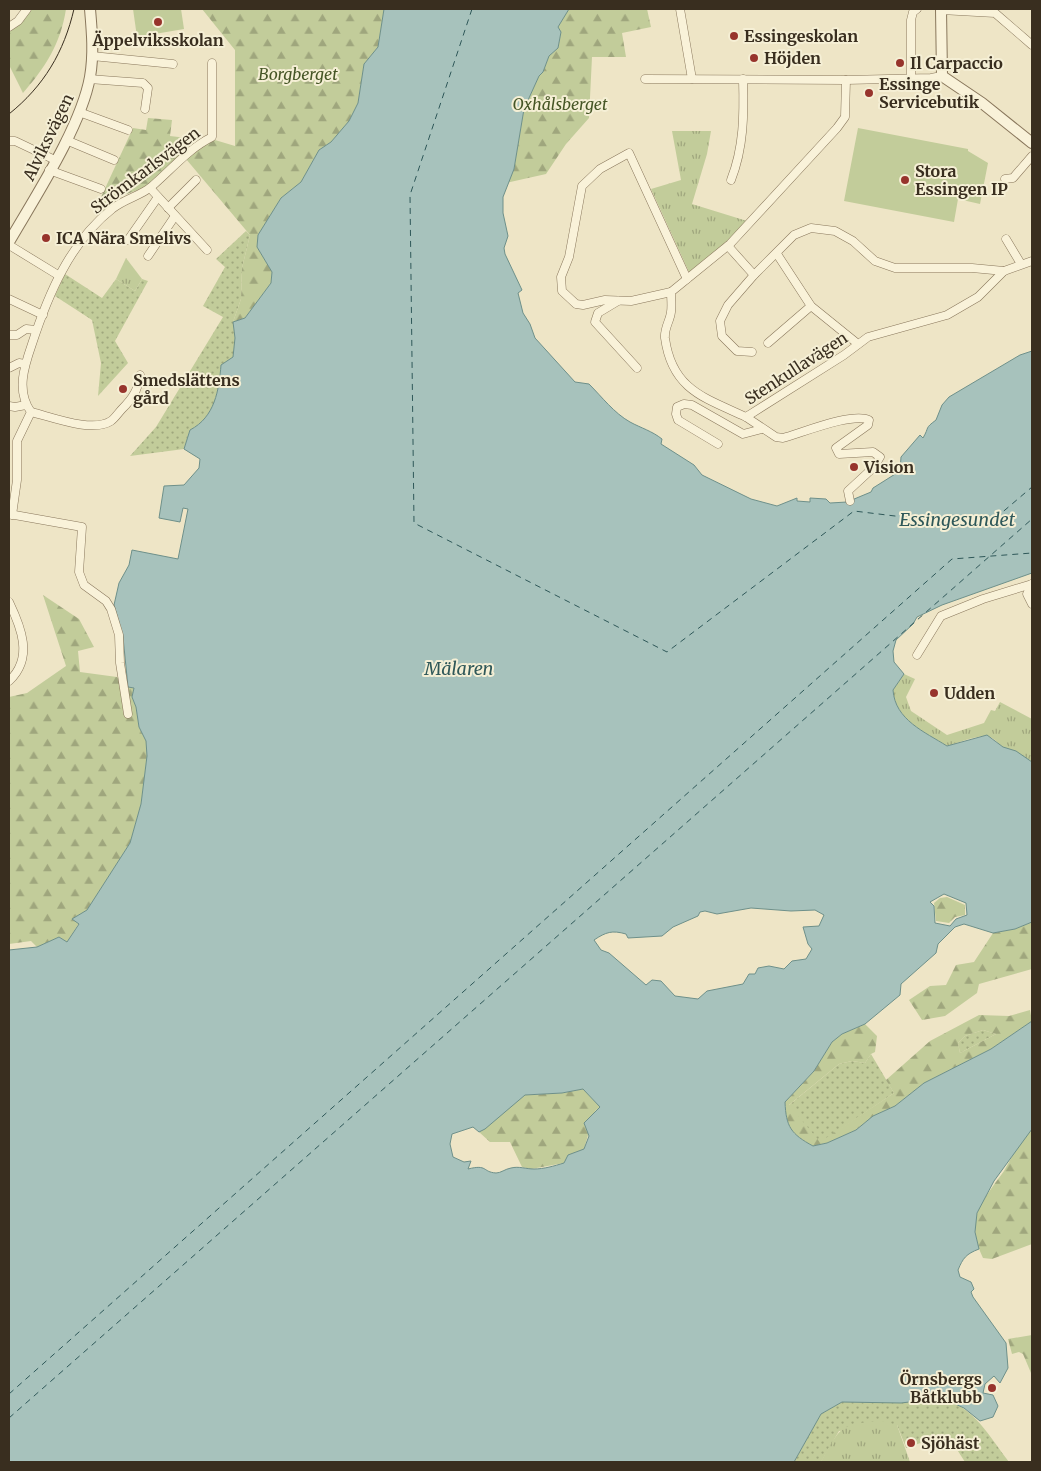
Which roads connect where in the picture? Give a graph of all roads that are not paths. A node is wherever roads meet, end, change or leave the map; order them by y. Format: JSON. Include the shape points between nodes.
{"nodes":[{"id":1,"x":28,"y":9,"type":"edge"},
{"id":2,"x":90,"y":9,"type":"edge"},
{"id":3,"x":680,"y":9,"type":"edge"},
{"id":4,"x":917,"y":9,"type":"edge"},
{"id":5,"x":941,"y":9,"type":"edge"},
{"id":6,"x":9,"y":27,"type":"edge"},
{"id":7,"x":1032,"y":45,"type":"edge"},
{"id":8,"x":92,"y":56,"type":"junction"},
{"id":9,"x":212,"y":63,"type":"dead end"},
{"id":10,"x":173,"y":64,"type":"dead end"},
{"id":11,"x":942,"y":76,"type":"junction"},
{"id":12,"x":911,"y":78,"type":"junction"},
{"id":13,"x":89,"y":79,"type":"junction"},
{"id":14,"x":645,"y":79,"type":"dead end"},
{"id":15,"x":692,"y":79,"type":"junction"},
{"id":16,"x":743,"y":79,"type":"junction"},
{"id":17,"x":846,"y":80,"type":"junction"},
{"id":18,"x":145,"y":109,"type":"dead end"},
{"id":19,"x":79,"y":112,"type":"junction"},
{"id":20,"x":128,"y":130,"type":"dead end"},
{"id":21,"x":66,"y":140,"type":"junction"},
{"id":22,"x":9,"y":141,"type":"edge"},
{"id":23,"x":1032,"y":143,"type":"edge"},
{"id":24,"x":1032,"y":156,"type":"edge"},
{"id":25,"x":55,"y":160,"type":"junction"},
{"id":26,"x":114,"y":160,"type":"dead end"},
{"id":27,"x":49,"y":170,"type":"junction"},
{"id":28,"x":196,"y":180,"type":"dead end"},
{"id":29,"x":731,"y":180,"type":"dead end"},
{"id":30,"x":1005,"y":180,"type":"dead end"},
{"id":31,"x":150,"y":188,"type":"junction"},
{"id":32,"x":101,"y":189,"type":"dead end"},
{"id":33,"x":158,"y":197,"type":"junction"},
{"id":34,"x":168,"y":208,"type":"junction"},
{"id":35,"x":176,"y":216,"type":"junction"},
{"id":36,"x":1006,"y":239,"type":"dead end"},
{"id":37,"x":128,"y":240,"type":"dead end"},
{"id":38,"x":9,"y":242,"type":"edge"},
{"id":39,"x":728,"y":246,"type":"junction"},
{"id":40,"x":207,"y":250,"type":"dead end"},
{"id":41,"x":777,"y":254,"type":"junction"},
{"id":42,"x":148,"y":256,"type":"dead end"},
{"id":43,"x":1032,"y":261,"type":"edge"},
{"id":44,"x":1021,"y":264,"type":"junction"},
{"id":45,"x":1004,"y":270,"type":"junction"},
{"id":46,"x":754,"y":274,"type":"junction"},
{"id":47,"x":58,"y":275,"type":"junction"},
{"id":48,"x":687,"y":279,"type":"junction"},
{"id":49,"x":671,"y":292,"type":"junction"},
{"id":50,"x":9,"y":298,"type":"edge"},
{"id":51,"x":620,"y":300,"type":"junction"},
{"id":52,"x":811,"y":306,"type":"junction"},
{"id":53,"x":43,"y":315,"type":"junction"},
{"id":54,"x":36,"y":330,"type":"junction"},
{"id":55,"x":9,"y":335,"type":"edge"},
{"id":56,"x":768,"y":343,"type":"dead end"},
{"id":57,"x":858,"y":344,"type":"junction"},
{"id":58,"x":752,"y":352,"type":"dead end"},
{"id":59,"x":25,"y":364,"type":"junction"},
{"id":60,"x":9,"y":368,"type":"edge"},
{"id":61,"x":637,"y":368,"type":"dead end"},
{"id":62,"x":140,"y":375,"type":"dead end"},
{"id":63,"x":9,"y":406,"type":"edge"},
{"id":64,"x":28,"y":409,"type":"junction"},
{"id":65,"x":746,"y":417,"type":"junction"},
{"id":66,"x":762,"y":429,"type":"junction"},
{"id":67,"x":17,"y":441,"type":"junction"},
{"id":68,"x":9,"y":443,"type":"edge"},
{"id":69,"x":718,"y":444,"type":"dead end"},
{"id":70,"x":850,"y":501,"type":"dead end"},
{"id":71,"x":10,"y":515,"type":"edge"},
{"id":72,"x":1032,"y":584,"type":"edge"},
{"id":73,"x":1013,"y":590,"type":"junction"},
{"id":74,"x":1030,"y":601,"type":"edge"},
{"id":75,"x":9,"y":602,"type":"edge"},
{"id":76,"x":917,"y":655,"type":"dead end"},
{"id":77,"x":9,"y":681,"type":"edge"},
{"id":78,"x":128,"y":714,"type":"dead end"}],
"edges":[{"from":1,"to":6,"type":"street"},
{"from":2,"to":8,"type":"street","name":"Alviksvägen"},
{"from":3,"to":15,"type":"street"},
{"from":4,"to":12,"type":"street","via":[[911,20]]},
{"from":5,"to":7,"type":"street","via":[[996,13]]},
{"from":5,"to":11,"type":"street"},
{"from":8,"to":10,"type":"street"},
{"from":8,"to":13,"type":"street","name":"Alviksvägen"},
{"from":9,"to":31,"type":"street","name":"Strömkarlsvägen","via":[[212,136],[194,146]]},
{"from":11,"to":12,"type":"street"},
{"from":11,"to":23,"type":"street","via":[[975,97]]},
{"from":12,"to":17,"type":"street"},
{"from":13,"to":18,"type":"street","via":[[143,83],[148,88]]},
{"from":13,"to":19,"type":"street","name":"Alviksvägen"},
{"from":14,"to":15,"type":"street"},
{"from":15,"to":16,"type":"street"},
{"from":16,"to":17,"type":"street"},
{"from":16,"to":29,"type":"street","via":[[744,128]]},
{"from":17,"to":39,"type":"street","via":[[845,117]]},
{"from":19,"to":20,"type":"street"},
{"from":19,"to":21,"type":"street","name":"Alviksvägen"},
{"from":21,"to":25,"type":"street","name":"Alviksvägen"},
{"from":21,"to":26,"type":"street"},
{"from":22,"to":25,"type":"street","via":[[15,140]]},
{"from":24,"to":30,"type":"street","via":[[1013,178]]},
{"from":25,"to":27,"type":"street","name":"Alviksvägen"},
{"from":27,"to":32,"type":"street"},
{"from":27,"to":38,"type":"street","name":"Alviksvägen"},
{"from":28,"to":34,"type":"street"},
{"from":31,"to":33,"type":"street"},
{"from":31,"to":47,"type":"street","name":"Strömkarlsvägen","via":[[111,210]]},
{"from":33,"to":34,"type":"street"},
{"from":33,"to":37,"type":"street"},
{"from":34,"to":35,"type":"street"},
{"from":35,"to":40,"type":"street"},
{"from":35,"to":42,"type":"street"},
{"from":36,"to":44,"type":"street"},
{"from":38,"to":47,"type":"street"},
{"from":39,"to":46,"type":"street"},
{"from":39,"to":48,"type":"street"},
{"from":41,"to":45,"type":"street","via":[[794,235],[811,228],[835,231],[853,241],[875,261],[895,268]]},
{"from":41,"to":46,"type":"street"},
{"from":41,"to":52,"type":"street"},
{"from":43,"to":44,"type":"street","name":"Stenkullavägen"},
{"from":44,"to":45,"type":"street","name":"Stenkullavägen"},
{"from":45,"to":57,"type":"street","name":"Stenkullavägen","via":[[978,297],[946,315],[868,337]]},
{"from":46,"to":58,"type":"street","via":[[728,305],[720,321],[722,336],[728,344],[737,351]]},
{"from":47,"to":53,"type":"street","name":"Strömkarlsvägen"},
{"from":48,"to":49,"type":"street"},
{"from":48,"to":51,"type":"street","via":[[629,153],[600,169],[582,186],[561,284],[567,298],[576,304]]},
{"from":49,"to":51,"type":"street","via":[[631,301]]},
{"from":49,"to":65,"type":"street","name":"Stenkullavägen","via":[[671,312],[665,337],[678,375],[694,392]]},
{"from":50,"to":53,"type":"street"},
{"from":51,"to":61,"type":"street","via":[[598,313],[595,322]]},
{"from":52,"to":56,"type":"street"},
{"from":52,"to":57,"type":"street"},
{"from":53,"to":54,"type":"street","name":"Strömkarlsvägen"},
{"from":54,"to":55,"type":"street","via":[[26,328],[17,335]]},
{"from":54,"to":59,"type":"street","name":"Strömkarlsvägen"},
{"from":57,"to":65,"type":"street","name":"Stenkullavägen"},
{"from":59,"to":60,"type":"street"},
{"from":59,"to":64,"type":"street","name":"Strömkarlsvägen","via":[[21,387]]},
{"from":62,"to":64,"type":"street","via":[[133,398],[112,420],[98,425],[77,424]]},
{"from":63,"to":64,"type":"street"},
{"from":64,"to":67,"type":"street"},
{"from":65,"to":66,"type":"street"},
{"from":66,"to":69,"type":"street","via":[[743,434],[692,405],[677,407],[678,420]]},
{"from":66,"to":70,"type":"street","via":[[783,438],[850,419],[869,420],[868,425],[836,448],[839,454],[873,452],[880,457],[848,491]]},
{"from":67,"to":68,"type":"street"},
{"from":67,"to":71,"type":"street","via":[[17,480]]},
{"from":71,"to":78,"type":"street","via":[[82,527],[79,572],[84,585],[111,609],[119,635]]},
{"from":72,"to":73,"type":"street"},
{"from":72,"to":74,"type":"street","via":[[1028,590]]},
{"from":73,"to":74,"type":"street"},
{"from":73,"to":76,"type":"street","via":[[941,616]]},
{"from":75,"to":77,"type":"street","via":[[24,642],[19,666]]}]}
